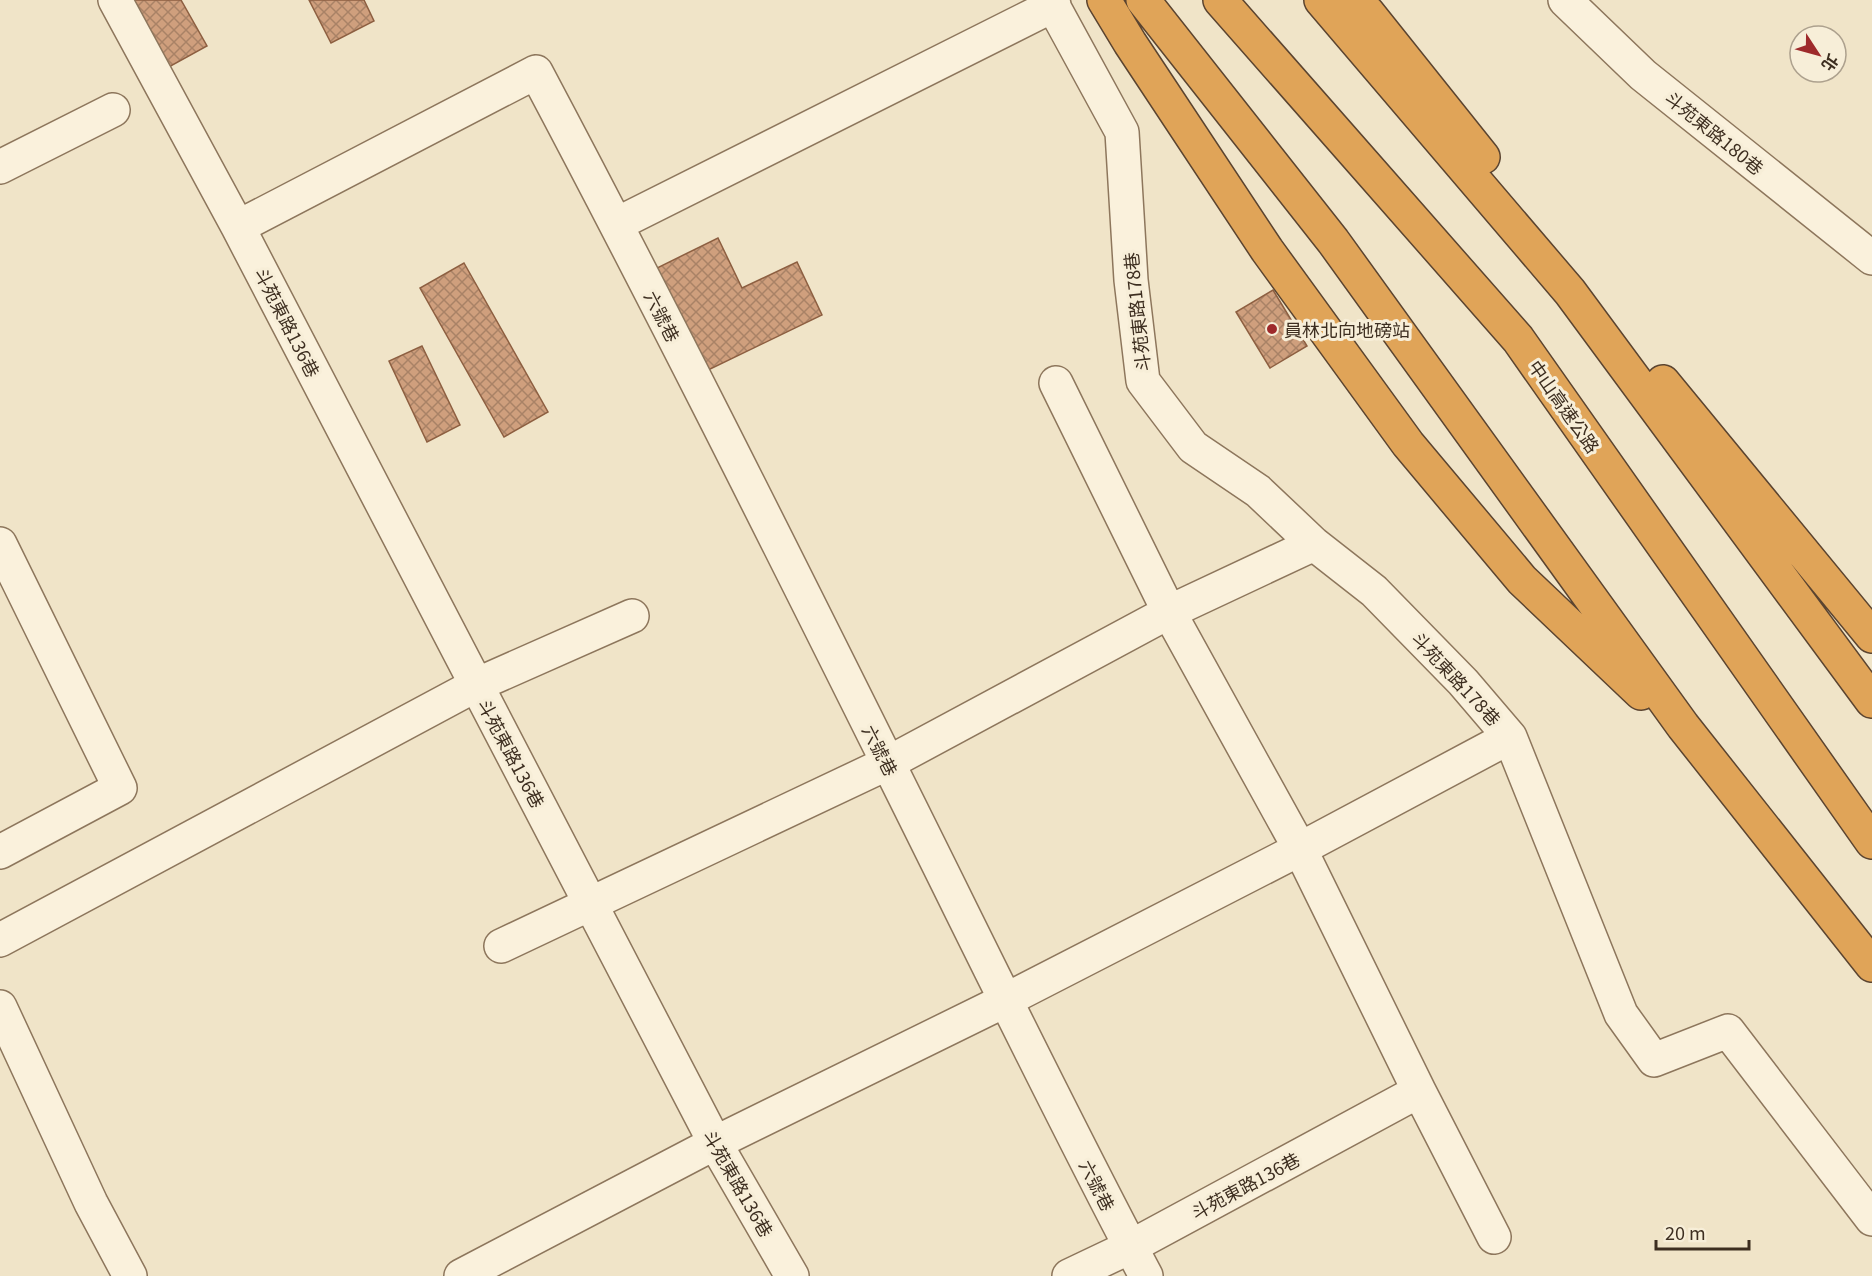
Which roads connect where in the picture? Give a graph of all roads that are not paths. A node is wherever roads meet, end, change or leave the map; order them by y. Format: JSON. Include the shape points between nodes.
{"nodes":[{"id":1,"x":115,"y":0,"type":"edge"},
{"id":2,"x":1104,"y":0,"type":"edge"},
{"id":3,"x":1143,"y":0,"type":"edge"},
{"id":4,"x":1220,"y":0,"type":"edge"},
{"id":5,"x":1321,"y":0,"type":"edge"},
{"id":6,"x":1354,"y":0,"type":"edge"},
{"id":7,"x":1565,"y":0,"type":"edge"},
{"id":8,"x":1052,"y":2,"type":"edge"},
{"id":9,"x":113,"y":110,"type":"dead end"},
{"id":10,"x":0,"y":167,"type":"edge"},
{"id":11,"x":617,"y":224,"type":"junction"},
{"id":12,"x":238,"y":227,"type":"junction"},
{"id":13,"x":1872,"y":258,"type":"edge"},
{"id":14,"x":1056,"y":383,"type":"dead end"},
{"id":15,"x":0,"y":544,"type":"edge"},
{"id":16,"x":1314,"y":544,"type":"junction"},
{"id":17,"x":1169,"y":612,"type":"junction"},
{"id":18,"x":632,"y":616,"type":"dead end"},
{"id":19,"x":1872,"y":636,"type":"edge"},
{"id":20,"x":476,"y":685,"type":"junction"},
{"id":21,"x":1872,"y":701,"type":"edge"},
{"id":22,"x":1510,"y":736,"type":"junction"},
{"id":23,"x":1706,"y":754,"type":"junction"},
{"id":24,"x":888,"y":763,"type":"junction"},
{"id":25,"x":1872,"y":842,"type":"edge"},
{"id":26,"x":1300,"y":849,"type":"junction"},
{"id":27,"x":0,"y":852,"type":"edge"},
{"id":28,"x":590,"y":904,"type":"junction"},
{"id":29,"x":0,"y":940,"type":"edge"},
{"id":30,"x":501,"y":946,"type":"dead end"},
{"id":31,"x":1872,"y":965,"type":"edge"},
{"id":32,"x":1004,"y":1001,"type":"junction"},
{"id":33,"x":0,"y":1008,"type":"edge"},
{"id":34,"x":1419,"y":1091,"type":"junction"},
{"id":35,"x":715,"y":1143,"type":"junction"},
{"id":36,"x":1872,"y":1220,"type":"edge"},
{"id":37,"x":1494,"y":1237,"type":"dead end"},
{"id":38,"x":1130,"y":1247,"type":"junction"},
{"id":39,"x":130,"y":1276,"type":"edge"},
{"id":40,"x":461,"y":1276,"type":"edge"},
{"id":41,"x":792,"y":1276,"type":"edge"},
{"id":42,"x":1069,"y":1276,"type":"edge"},
{"id":43,"x":1146,"y":1276,"type":"edge"}],
"edges":[{"from":1,"to":12,"type":"street","name":"斗苑東路136巷"},
{"from":2,"to":23,"type":"highway","via":[[1267,250],[1408,444],[1522,580]]},
{"from":3,"to":23,"type":"highway","via":[[1333,241]]},
{"from":4,"to":25,"type":"highway","name":"中山高速公路","via":[[1518,339]]},
{"from":5,"to":21,"type":"highway","via":[[1570,292]]},
{"from":6,"to":19,"type":"highway","via":[[1376,22],[1707,437]]},
{"from":7,"to":13,"type":"street","name":"斗苑東路180巷","via":[[1643,75]]},
{"from":8,"to":11,"type":"street"},
{"from":8,"to":16,"type":"street","name":"斗苑東路178巷","via":[[1122,132],[1131,280],[1143,381],[1193,447],[1258,491]]},
{"from":9,"to":10,"type":"street"},
{"from":11,"to":12,"type":"street","via":[[536,72]]},
{"from":11,"to":24,"type":"street","name":"六號巷"},
{"from":12,"to":20,"type":"street","name":"斗苑東路136巷"},
{"from":14,"to":17,"type":"street"},
{"from":15,"to":27,"type":"street","via":[[120,788]]},
{"from":16,"to":17,"type":"street"},
{"from":16,"to":22,"type":"street","name":"斗苑東路178巷","via":[[1374,591]]},
{"from":17,"to":24,"type":"street"},
{"from":17,"to":26,"type":"street"},
{"from":18,"to":20,"type":"street"},
{"from":20,"to":28,"type":"street","name":"斗苑東路136巷"},
{"from":20,"to":29,"type":"street"},
{"from":22,"to":26,"type":"street"},
{"from":22,"to":36,"type":"street","name":"斗苑東路178巷","via":[[1621,1014],[1654,1060],[1728,1030]]},
{"from":23,"to":31,"type":"highway"},
{"from":24,"to":28,"type":"street"},
{"from":24,"to":32,"type":"street","name":"六號巷"},
{"from":26,"to":32,"type":"street"},
{"from":26,"to":34,"type":"street"},
{"from":28,"to":30,"type":"street"},
{"from":28,"to":35,"type":"street","name":"斗苑東路136巷"},
{"from":32,"to":35,"type":"street"},
{"from":32,"to":38,"type":"street","name":"六號巷"},
{"from":33,"to":39,"type":"street","via":[[91,1203]]},
{"from":34,"to":37,"type":"street"},
{"from":34,"to":38,"type":"street","name":"斗苑東路136巷"},
{"from":35,"to":40,"type":"street"},
{"from":35,"to":41,"type":"street","name":"斗苑東路136巷"},
{"from":38,"to":42,"type":"street","name":"斗苑東路136巷"},
{"from":38,"to":43,"type":"street","name":"六號巷"}]}
